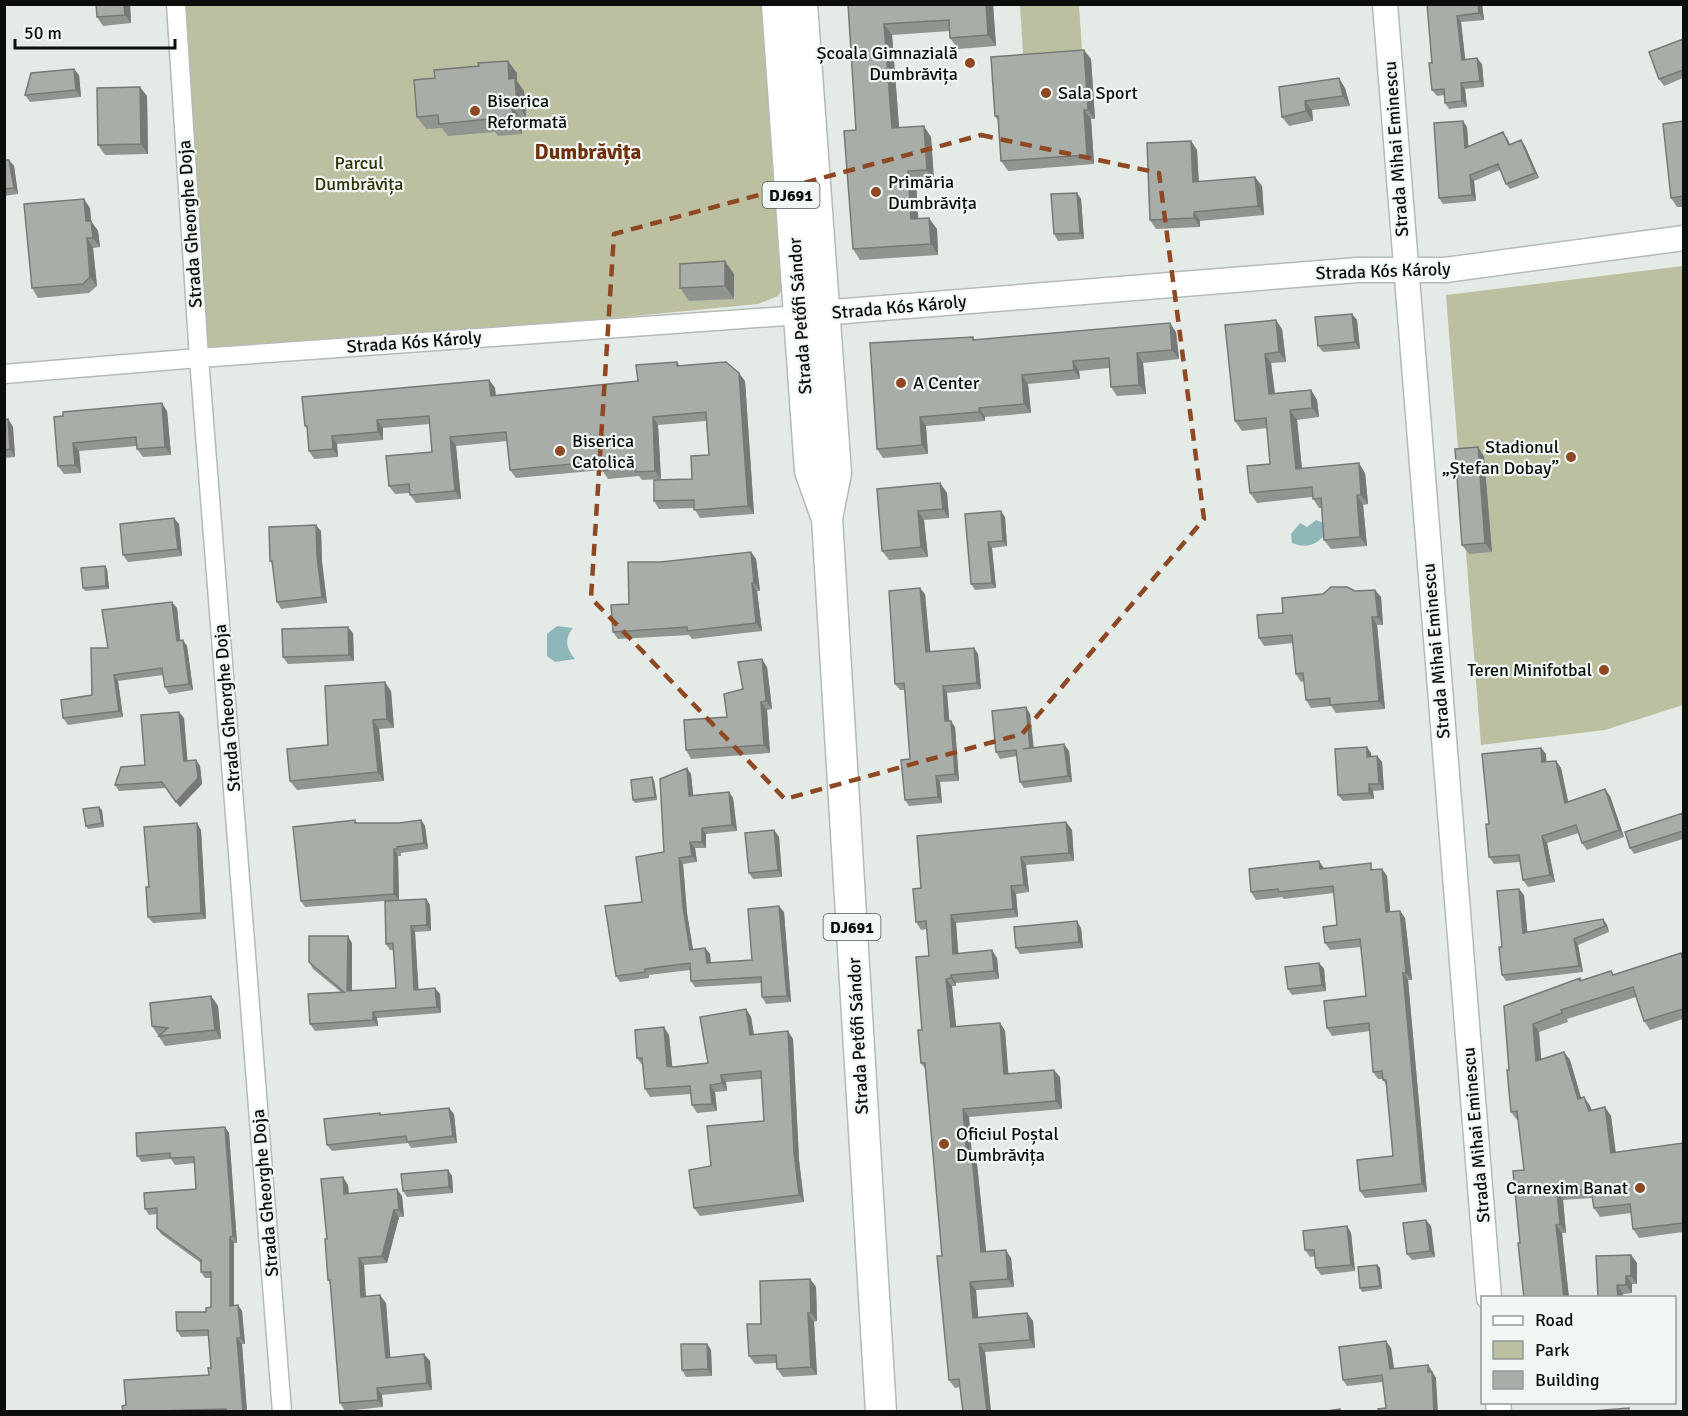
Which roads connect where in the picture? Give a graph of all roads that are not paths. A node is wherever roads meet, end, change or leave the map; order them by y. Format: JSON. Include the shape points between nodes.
{"nodes":[{"id":1,"x":176,"y":4,"type":"edge"},
{"id":2,"x":777,"y":4,"type":"edge"},
{"id":3,"x":802,"y":4,"type":"edge"},
{"id":4,"x":1385,"y":4,"type":"edge"},
{"id":5,"x":1683,"y":238,"type":"edge"},
{"id":6,"x":1405,"y":271,"type":"junction"},
{"id":7,"x":813,"y":314,"type":"junction"},
{"id":8,"x":199,"y":358,"type":"junction"},
{"id":9,"x":4,"y":374,"type":"edge"},
{"id":10,"x":1489,"y":1296,"type":"edge"},
{"id":11,"x":282,"y":1412,"type":"edge"},
{"id":12,"x":881,"y":1412,"type":"edge"}],
"edges":[{"from":1,"to":8,"type":"street","name":"Strada Gheorghe Doja"},
{"from":2,"to":7,"type":"main road","name":"Strada Petőfi Sándor","number":"DJ691"},
{"from":3,"to":7,"type":"main road","name":"Strada Petőfi Sándor","number":"DJ691"},
{"from":4,"to":6,"type":"street","name":"Strada Mihai Eminescu"},
{"from":5,"to":6,"type":"street","name":"Strada Kós Károly","via":[[1445,270]]},
{"from":6,"to":7,"type":"street","name":"Strada Kós Károly","via":[[1358,270]]},
{"from":6,"to":10,"type":"street","name":"Strada Mihai Eminescu"},
{"from":7,"to":8,"type":"street","name":"Strada Kós Károly"},
{"from":7,"to":12,"type":"main road","name":"Strada Petőfi Sándor","number":"DJ691","via":[[810,471],[827,518]]},
{"from":8,"to":9,"type":"street","name":"Strada Kós Károly"},
{"from":8,"to":11,"type":"street","name":"Strada Gheorghe Doja"}]}
